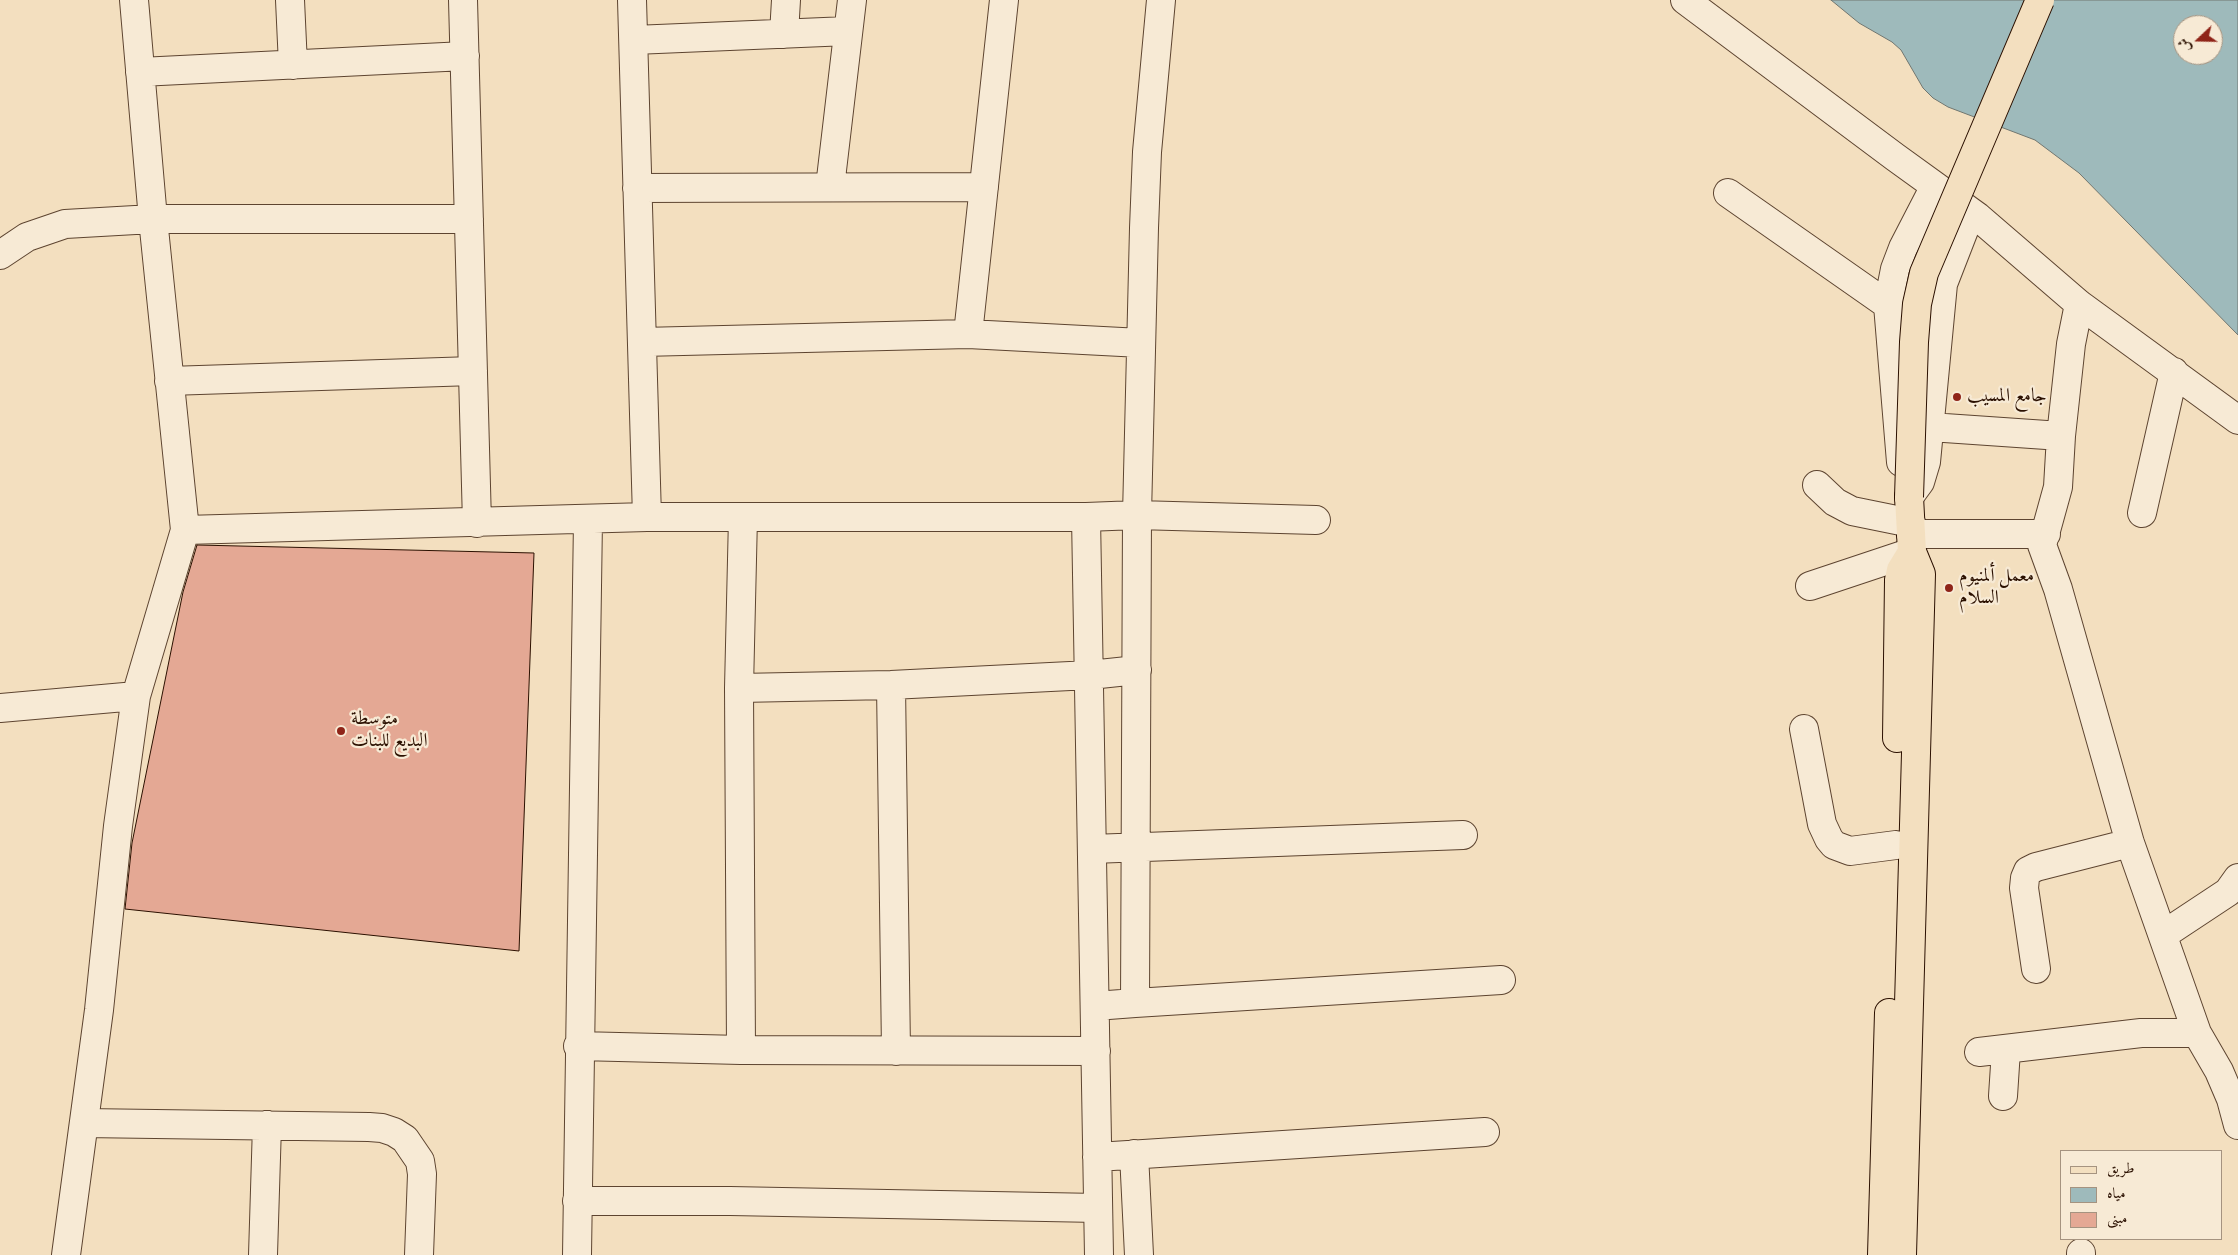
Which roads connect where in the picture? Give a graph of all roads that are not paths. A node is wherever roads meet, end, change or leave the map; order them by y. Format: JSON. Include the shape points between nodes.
{"nodes":[{"id":1,"x":134,"y":0,"type":"edge"},
{"id":2,"x":290,"y":0,"type":"edge"},
{"id":3,"x":463,"y":0,"type":"edge"},
{"id":4,"x":632,"y":0,"type":"edge"},
{"id":5,"x":786,"y":0,"type":"edge"},
{"id":6,"x":852,"y":0,"type":"edge"},
{"id":7,"x":1004,"y":0,"type":"edge"},
{"id":8,"x":1161,"y":0,"type":"edge"},
{"id":9,"x":1685,"y":0,"type":"edge"},
{"id":10,"x":2040,"y":0,"type":"edge"},
{"id":11,"x":848,"y":31,"type":"junction"},
{"id":12,"x":784,"y":34,"type":"junction"},
{"id":13,"x":634,"y":40,"type":"junction"},
{"id":14,"x":465,"y":56,"type":"junction"},
{"id":15,"x":293,"y":66,"type":"junction"},
{"id":16,"x":140,"y":72,"type":"junction"},
{"id":17,"x":1935,"y":186,"type":"junction"},
{"id":18,"x":830,"y":187,"type":"junction"},
{"id":19,"x":984,"y":187,"type":"junction"},
{"id":20,"x":637,"y":188,"type":"junction"},
{"id":21,"x":1728,"y":193,"type":"dead end"},
{"id":22,"x":1971,"y":212,"type":"junction"},
{"id":23,"x":153,"y":219,"type":"junction"},
{"id":24,"x":469,"y":219,"type":"junction"},
{"id":25,"x":0,"y":255,"type":"edge"},
{"id":26,"x":2079,"y":304,"type":"junction"},
{"id":27,"x":1888,"y":305,"type":"junction"},
{"id":28,"x":968,"y":334,"type":"junction"},
{"id":29,"x":642,"y":342,"type":"junction"},
{"id":30,"x":1141,"y":343,"type":"junction"},
{"id":31,"x":473,"y":371,"type":"junction"},
{"id":32,"x":2174,"y":372,"type":"junction"},
{"id":33,"x":169,"y":381,"type":"junction"},
{"id":34,"x":2238,"y":420,"type":"edge"},
{"id":35,"x":1930,"y":428,"type":"junction"},
{"id":36,"x":2061,"y":436,"type":"junction"},
{"id":37,"x":1817,"y":486,"type":"dead end"},
{"id":38,"x":2142,"y":513,"type":"dead end"},
{"id":39,"x":1137,"y":515,"type":"junction"},
{"id":40,"x":647,"y":517,"type":"junction"},
{"id":41,"x":743,"y":517,"type":"junction"},
{"id":42,"x":1086,"y":517,"type":"junction"},
{"id":43,"x":588,"y":520,"type":"junction"},
{"id":44,"x":1316,"y":520,"type":"dead end"},
{"id":45,"x":478,"y":523,"type":"junction"},
{"id":46,"x":1911,"y":527,"type":"junction"},
{"id":47,"x":185,"y":530,"type":"junction"},
{"id":48,"x":2046,"y":534,"type":"junction"},
{"id":49,"x":1810,"y":586,"type":"dead end"},
{"id":50,"x":1137,"y":670,"type":"junction"},
{"id":51,"x":1090,"y":675,"type":"junction"},
{"id":52,"x":891,"y":685,"type":"junction"},
{"id":53,"x":739,"y":688,"type":"junction"},
{"id":54,"x":136,"y":696,"type":"junction"},
{"id":55,"x":0,"y":708,"type":"edge"},
{"id":56,"x":1804,"y":729,"type":"dead end"},
{"id":57,"x":1463,"y":835,"type":"dead end"},
{"id":58,"x":2130,"y":843,"type":"junction"},
{"id":59,"x":1896,"y":845,"type":"junction"},
{"id":60,"x":1136,"y":846,"type":"junction"},
{"id":61,"x":1092,"y":849,"type":"junction"},
{"id":62,"x":2238,"y":878,"type":"edge"},
{"id":63,"x":2163,"y":935,"type":"junction"},
{"id":64,"x":2036,"y":970,"type":"dead end"},
{"id":65,"x":1501,"y":980,"type":"dead end"},
{"id":66,"x":1135,"y":1004,"type":"junction"},
{"id":67,"x":1095,"y":1006,"type":"junction"},
{"id":68,"x":2197,"y":1033,"type":"junction"},
{"id":69,"x":578,"y":1046,"type":"junction"},
{"id":70,"x":741,"y":1050,"type":"junction"},
{"id":71,"x":2006,"y":1050,"type":"junction"},
{"id":72,"x":896,"y":1051,"type":"junction"},
{"id":73,"x":1096,"y":1051,"type":"junction"},
{"id":74,"x":1979,"y":1052,"type":"dead end"},
{"id":75,"x":2003,"y":1096,"type":"dead end"},
{"id":76,"x":2236,"y":1107,"type":"edge"},
{"id":77,"x":84,"y":1123,"type":"junction"},
{"id":78,"x":267,"y":1125,"type":"junction"},
{"id":79,"x":1485,"y":1132,"type":"dead end"},
{"id":80,"x":1134,"y":1154,"type":"junction"},
{"id":81,"x":1097,"y":1157,"type":"junction"},
{"id":82,"x":577,"y":1201,"type":"junction"},
{"id":83,"x":1098,"y":1208,"type":"junction"},
{"id":84,"x":66,"y":1255,"type":"edge"},
{"id":85,"x":263,"y":1255,"type":"edge"},
{"id":86,"x":419,"y":1255,"type":"edge"},
{"id":87,"x":577,"y":1255,"type":"edge"},
{"id":88,"x":1099,"y":1255,"type":"edge"},
{"id":89,"x":1139,"y":1255,"type":"edge"},
{"id":90,"x":1882,"y":1255,"type":"edge"},
{"id":91,"x":1902,"y":1255,"type":"edge"}],
"edges":[{"from":1,"to":16,"type":"street"},
{"from":2,"to":15,"type":"street"},
{"from":3,"to":14,"type":"street"},
{"from":4,"to":13,"type":"street"},
{"from":5,"to":12,"type":"street"},
{"from":6,"to":11,"type":"street"},
{"from":7,"to":19,"type":"street"},
{"from":8,"to":30,"type":"street","via":[[1148,152]]},
{"from":9,"to":17,"type":"street"},
{"from":10,"to":46,"type":"main road","bridge":true,"via":[[1924,273],[1914,342]]},
{"from":11,"to":12,"type":"street"},
{"from":11,"to":18,"type":"street"},
{"from":12,"to":13,"type":"street"},
{"from":13,"to":20,"type":"street"},
{"from":14,"to":15,"type":"street"},
{"from":14,"to":24,"type":"street"},
{"from":15,"to":16,"type":"street"},
{"from":16,"to":23,"type":"street"},
{"from":17,"to":22,"type":"street"},
{"from":17,"to":27,"type":"street","via":[[1903,248]]},
{"from":18,"to":19,"type":"street"},
{"from":18,"to":20,"type":"street"},
{"from":19,"to":28,"type":"street"},
{"from":20,"to":29,"type":"street"},
{"from":21,"to":27,"type":"street"},
{"from":22,"to":26,"type":"street"},
{"from":22,"to":35,"type":"street","via":[[1944,284]]},
{"from":23,"to":24,"type":"street"},
{"from":23,"to":25,"type":"street","via":[[66,224],[27,237]]},
{"from":23,"to":33,"type":"street"},
{"from":24,"to":31,"type":"street"},
{"from":26,"to":32,"type":"street"},
{"from":26,"to":36,"type":"street","via":[[2071,344]]},
{"from":27,"to":46,"type":"street","via":[[1902,466]]},
{"from":28,"to":29,"type":"street"},
{"from":28,"to":30,"type":"street"},
{"from":29,"to":40,"type":"street"},
{"from":30,"to":39,"type":"street"},
{"from":31,"to":33,"type":"street"},
{"from":31,"to":45,"type":"street"},
{"from":32,"to":34,"type":"street"},
{"from":32,"to":38,"type":"street"},
{"from":33,"to":47,"type":"street"},
{"from":35,"to":36,"type":"street"},
{"from":35,"to":46,"type":"street","via":[[1924,473]]},
{"from":36,"to":48,"type":"street","via":[[2058,487]]},
{"from":37,"to":46,"type":"street","via":[[1835,502],[1852,511]]},
{"from":39,"to":42,"type":"street"},
{"from":39,"to":44,"type":"street"},
{"from":39,"to":50,"type":"street"},
{"from":40,"to":41,"type":"street"},
{"from":40,"to":43,"type":"street"},
{"from":41,"to":42,"type":"street"},
{"from":41,"to":53,"type":"street"},
{"from":42,"to":51,"type":"street"},
{"from":43,"to":45,"type":"street"},
{"from":43,"to":69,"type":"street"},
{"from":45,"to":47,"type":"street"},
{"from":46,"to":48,"type":"street"},
{"from":46,"to":49,"type":"street"},
{"from":46,"to":59,"type":"main road","via":[[1899,580]]},
{"from":46,"to":91,"type":"main road","via":[[1921,574]]},
{"from":47,"to":54,"type":"street"},
{"from":48,"to":58,"type":"street","via":[[2042,545],[2058,589]]},
{"from":50,"to":51,"type":"street"},
{"from":50,"to":60,"type":"street"},
{"from":51,"to":52,"type":"street"},
{"from":51,"to":61,"type":"street"},
{"from":52,"to":53,"type":"street"},
{"from":52,"to":72,"type":"street"},
{"from":53,"to":70,"type":"street"},
{"from":54,"to":55,"type":"street"},
{"from":54,"to":77,"type":"street"},
{"from":56,"to":59,"type":"street","via":[[1822,824],[1828,839],[1834,845],[1850,850]]},
{"from":57,"to":60,"type":"street"},
{"from":58,"to":63,"type":"street"},
{"from":58,"to":64,"type":"street","via":[[2028,871],[2024,888]]},
{"from":59,"to":90,"type":"main road"},
{"from":60,"to":61,"type":"street"},
{"from":60,"to":66,"type":"street"},
{"from":61,"to":67,"type":"street"},
{"from":62,"to":63,"type":"street","via":[[2228,892]]},
{"from":63,"to":68,"type":"street"},
{"from":65,"to":66,"type":"street"},
{"from":66,"to":67,"type":"street"},
{"from":67,"to":73,"type":"street"},
{"from":68,"to":71,"type":"street","via":[[2141,1033]]},
{"from":68,"to":76,"type":"street"},
{"from":69,"to":70,"type":"street"},
{"from":69,"to":82,"type":"street"},
{"from":70,"to":72,"type":"street"},
{"from":71,"to":74,"type":"street"},
{"from":71,"to":75,"type":"street"},
{"from":72,"to":73,"type":"street"},
{"from":73,"to":81,"type":"street"},
{"from":77,"to":78,"type":"street"},
{"from":77,"to":84,"type":"street"},
{"from":78,"to":85,"type":"street"},
{"from":78,"to":86,"type":"street","via":[[382,1128],[405,1139],[420,1161],[422,1174]]},
{"from":79,"to":80,"type":"street"},
{"from":80,"to":81,"type":"street"},
{"from":80,"to":89,"type":"street"},
{"from":81,"to":83,"type":"street"},
{"from":82,"to":83,"type":"street"},
{"from":82,"to":87,"type":"street"},
{"from":83,"to":88,"type":"street"}]}
